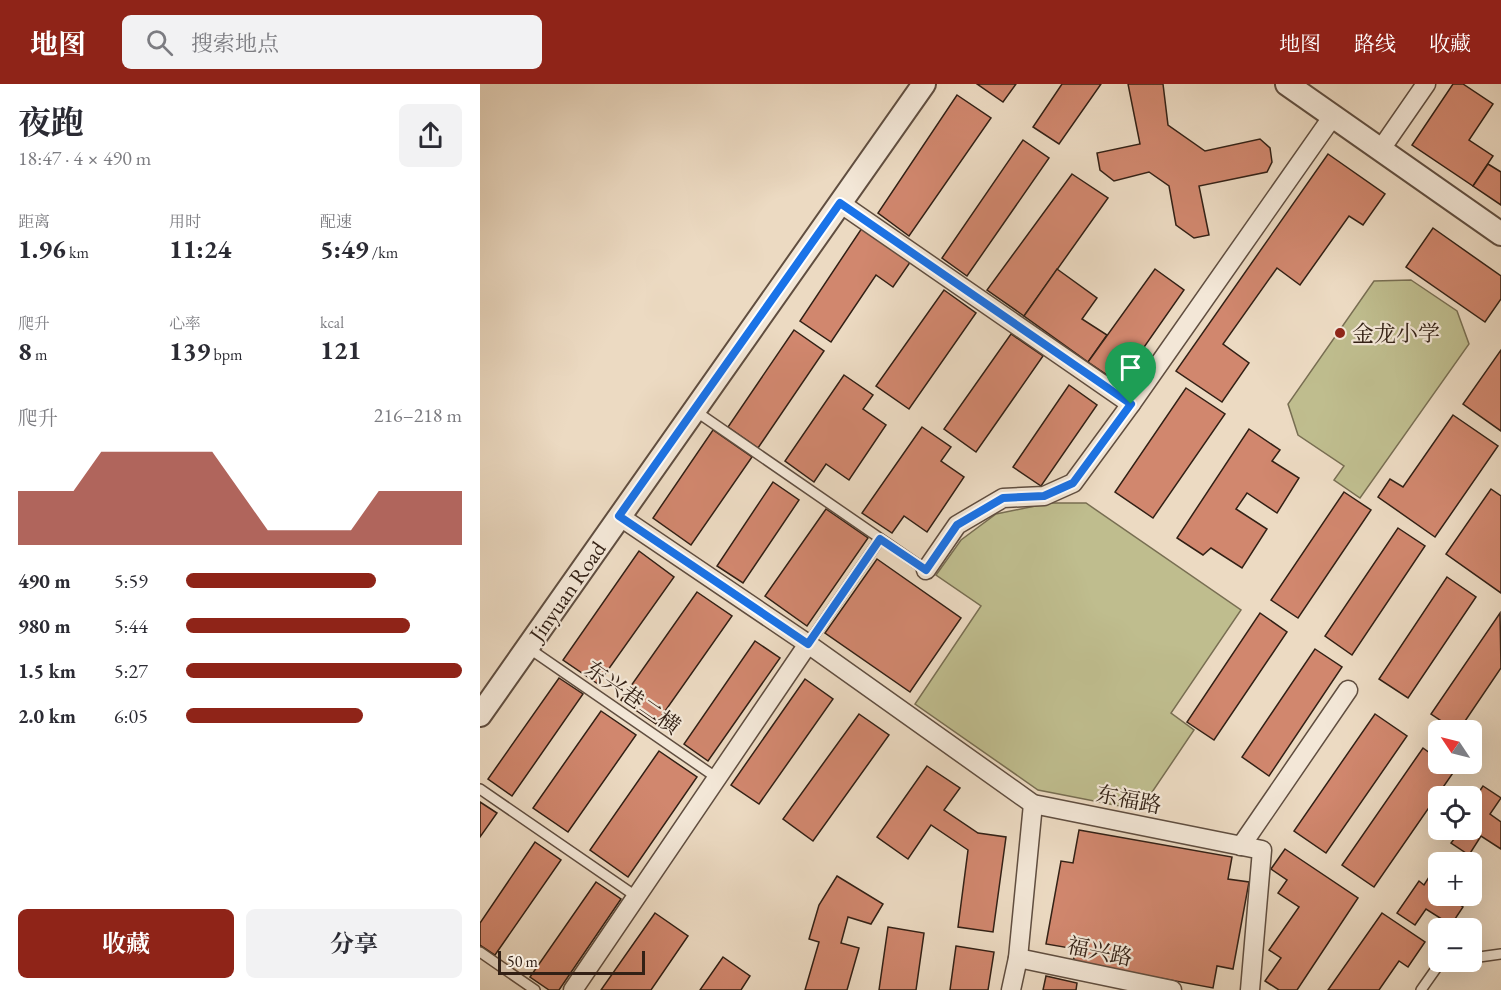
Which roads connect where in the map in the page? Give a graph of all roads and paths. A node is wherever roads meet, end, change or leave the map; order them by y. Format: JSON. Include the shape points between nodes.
{"nodes":[{"id":1,"x":924,"y":84,"type":"edge"},
{"id":2,"x":1287,"y":84,"type":"edge"},
{"id":3,"x":1426,"y":84,"type":"edge"},
{"id":4,"x":1333,"y":116,"type":"junction"},
{"id":5,"x":1381,"y":149,"type":"junction"},
{"id":6,"x":840,"y":203,"type":"junction"},
{"id":7,"x":1501,"y":234,"type":"edge"},
{"id":8,"x":1131,"y":404,"type":"junction"},
{"id":9,"x":694,"y":411,"type":"junction"},
{"id":10,"x":619,"y":516,"type":"junction"},
{"id":11,"x":880,"y":539,"type":"junction"},
{"id":12,"x":926,"y":570,"type":"joint"},
{"id":13,"x":808,"y":644,"type":"junction"},
{"id":14,"x":528,"y":647,"type":"junction"},
{"id":15,"x":1348,"y":690,"type":"dead end"},
{"id":16,"x":480,"y":715,"type":"edge"},
{"id":17,"x":717,"y":778,"type":"junction"},
{"id":18,"x":480,"y":789,"type":"edge"},
{"id":19,"x":1033,"y":804,"type":"junction"},
{"id":20,"x":1241,"y":846,"type":"junction"},
{"id":21,"x":637,"y":897,"type":"junction"},
{"id":22,"x":480,"y":952,"type":"edge"},
{"id":23,"x":1501,"y":954,"type":"edge"},
{"id":24,"x":1482,"y":957,"type":"edge"},
{"id":25,"x":1018,"y":958,"type":"junction"},
{"id":26,"x":1434,"y":972,"type":"edge"},
{"id":27,"x":535,"y":990,"type":"edge"},
{"id":28,"x":573,"y":990,"type":"edge"},
{"id":29,"x":1011,"y":990,"type":"edge"},
{"id":30,"x":1173,"y":990,"type":"edge"},
{"id":31,"x":1250,"y":990,"type":"edge"},
{"id":32,"x":1421,"y":990,"type":"edge"}],
"edges":[{"from":1,"to":6,"type":"street","name":"Jinyuan Road"},
{"from":2,"to":4,"type":"street"},
{"from":3,"to":5,"type":"street"},
{"from":4,"to":5,"type":"street"},
{"from":4,"to":8,"type":"street"},
{"from":5,"to":7,"type":"street"},
{"from":6,"to":8,"type":"street"},
{"from":6,"to":9,"type":"street","name":"Jinyuan Road"},
{"from":8,"to":12,"type":"street","via":[[1073,483],[1044,496],[1003,498],[957,525]]},
{"from":9,"to":10,"type":"street","name":"Jinyuan Road"},
{"from":9,"to":11,"type":"lane"},
{"from":10,"to":13,"type":"street"},
{"from":10,"to":14,"type":"street","name":"Jinyuan Road"},
{"from":11,"to":12,"type":"lane"},
{"from":11,"to":13,"type":"lane"},
{"from":13,"to":17,"type":"street"},
{"from":13,"to":19,"type":"street"},
{"from":14,"to":16,"type":"street","name":"Jinyuan Road"},
{"from":14,"to":17,"type":"lane","name":"东兴巷二横"},
{"from":15,"to":20,"type":"street"},
{"from":17,"to":21,"type":"street"},
{"from":18,"to":21,"type":"lane"},
{"from":19,"to":20,"type":"street","name":"东福路"},
{"from":19,"to":25,"type":"street"},
{"from":20,"to":31,"type":"street","name":"东福路","via":[[1262,850]]},
{"from":21,"to":28,"type":"street"},
{"from":22,"to":27,"type":"lane"},
{"from":23,"to":24,"type":"lane"},
{"from":25,"to":29,"type":"street"},
{"from":25,"to":30,"type":"street","name":"福兴路"},
{"from":26,"to":32,"type":"lane"}]}
